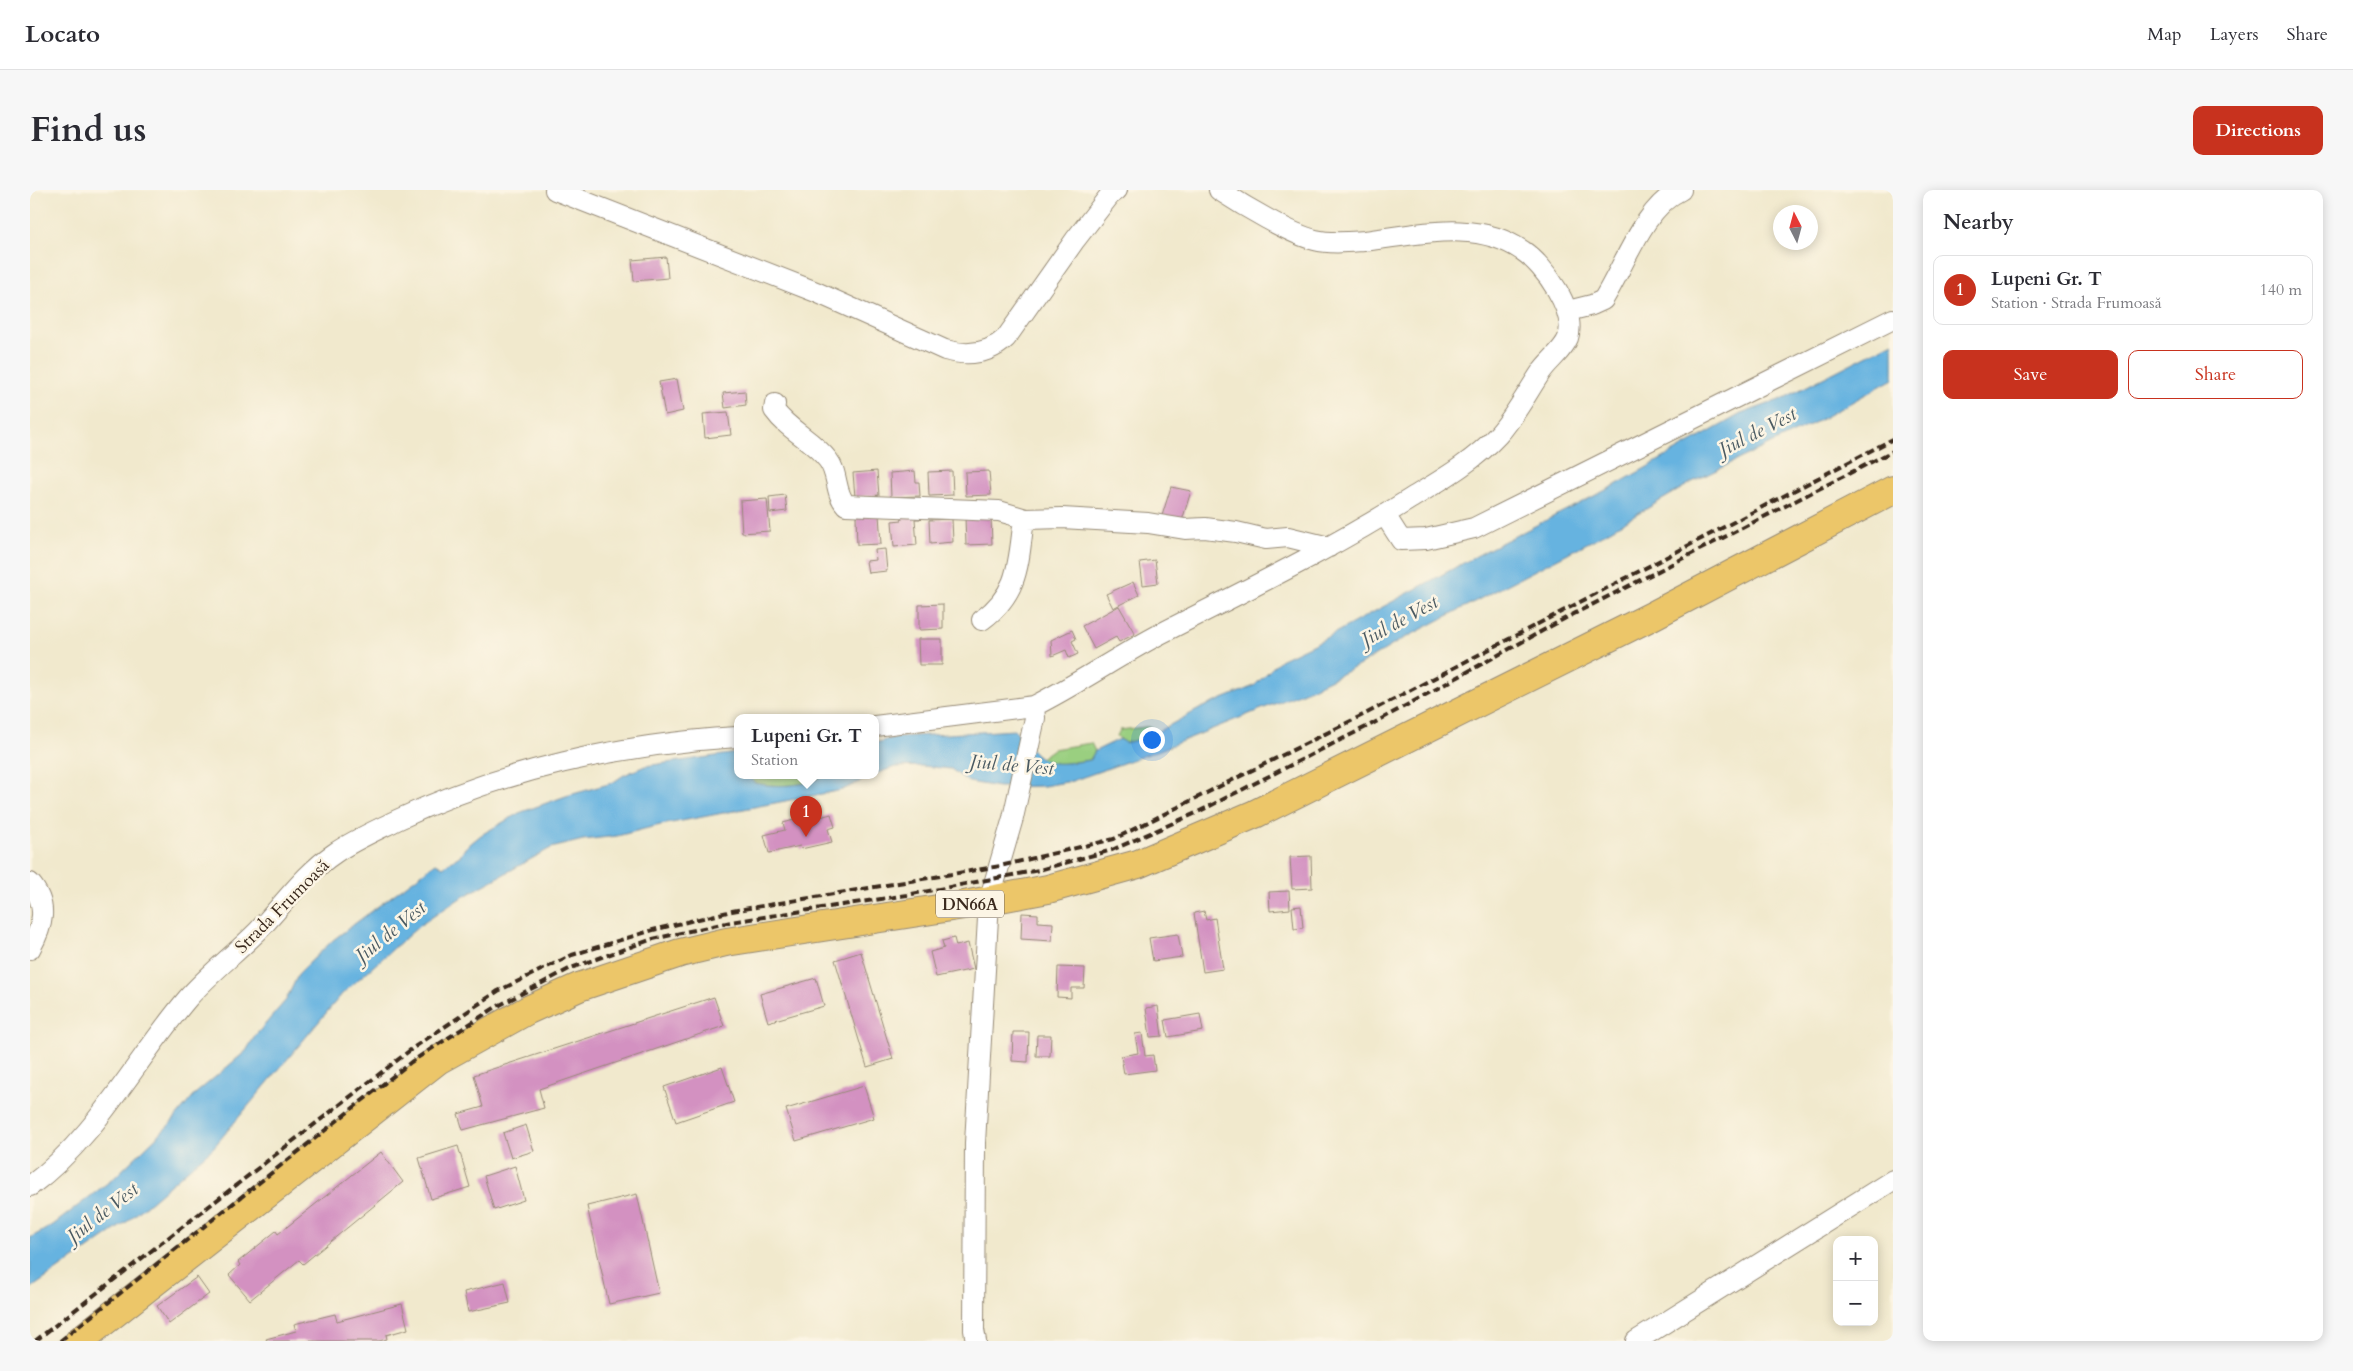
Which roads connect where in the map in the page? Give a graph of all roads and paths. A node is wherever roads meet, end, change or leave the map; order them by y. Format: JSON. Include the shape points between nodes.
{"nodes":[{"id":1,"x":555,"y":190,"type":"edge"},
{"id":2,"x":1117,"y":190,"type":"edge"},
{"id":3,"x":1219,"y":190,"type":"edge"},
{"id":4,"x":1681,"y":190,"type":"edge"},
{"id":5,"x":1568,"y":311,"type":"junction"},
{"id":6,"x":1893,"y":318,"type":"edge"},
{"id":7,"x":775,"y":404,"type":"dead end"},
{"id":8,"x":1893,"y":490,"type":"edge"},
{"id":9,"x":1385,"y":515,"type":"junction"},
{"id":10,"x":1024,"y":519,"type":"junction"},
{"id":11,"x":1329,"y":547,"type":"junction"},
{"id":12,"x":982,"y":620,"type":"dead end"},
{"id":13,"x":1035,"y":712,"type":"junction"},
{"id":14,"x":879,"y":726,"type":"edge"},
{"id":15,"x":734,"y":737,"type":"edge"},
{"id":16,"x":30,"y":883,"type":"edge"},
{"id":17,"x":989,"y":901,"type":"junction"},
{"id":18,"x":30,"y":949,"type":"edge"},
{"id":19,"x":1893,"y":1180,"type":"edge"},
{"id":20,"x":30,"y":1186,"type":"edge"},
{"id":21,"x":79,"y":1341,"type":"edge"},
{"id":22,"x":976,"y":1341,"type":"edge"},
{"id":23,"x":1636,"y":1341,"type":"edge"}],
"edges":[{"from":1,"to":2,"type":"street","via":[[816,292],[945,350],[961,354],[996,348],[1006,338],[1075,240]]},
{"from":3,"to":5,"type":"street","via":[[1299,235],[1318,241],[1349,242],[1450,231],[1497,238],[1523,250],[1547,272]]},
{"from":4,"to":5,"type":"street","via":[[1649,217],[1603,300]]},
{"from":5,"to":9,"type":"street","via":[[1568,337],[1498,435],[1462,467]]},
{"from":6,"to":9,"type":"street","via":[[1474,528],[1426,539],[1401,540]]},
{"from":7,"to":10,"type":"street","via":[[774,410],[783,423],[829,460],[839,498],[846,505],[999,511]]},
{"from":8,"to":17,"type":"main road","number":"DN66A","via":[[1652,616],[1255,814],[1138,864],[1048,889]]},
{"from":9,"to":11,"type":"street"},
{"from":10,"to":11,"type":"street","via":[[1062,518],[1205,528],[1266,539],[1288,537]]},
{"from":10,"to":12,"type":"street","via":[[1012,585],[1006,599]]},
{"from":11,"to":13,"type":"street","via":[[1124,653]]},
{"from":13,"to":14,"type":"street"},
{"from":13,"to":17,"type":"street","via":[[1013,818]]},
{"from":15,"to":20,"type":"street","name":"Strada Frumoasă","via":[[641,746],[524,773],[429,805],[336,852],[320,864],[257,932],[189,997],[118,1094],[63,1158]]},
{"from":16,"to":18,"type":"street","via":[[40,898],[44,917]]},
{"from":17,"to":21,"type":"main road","number":"DN66A","via":[[726,942],[680,953],[578,987],[528,1010],[438,1060]]},
{"from":17,"to":22,"type":"street","via":[[975,1143],[973,1255]]},
{"from":19,"to":23,"type":"street"}]}
